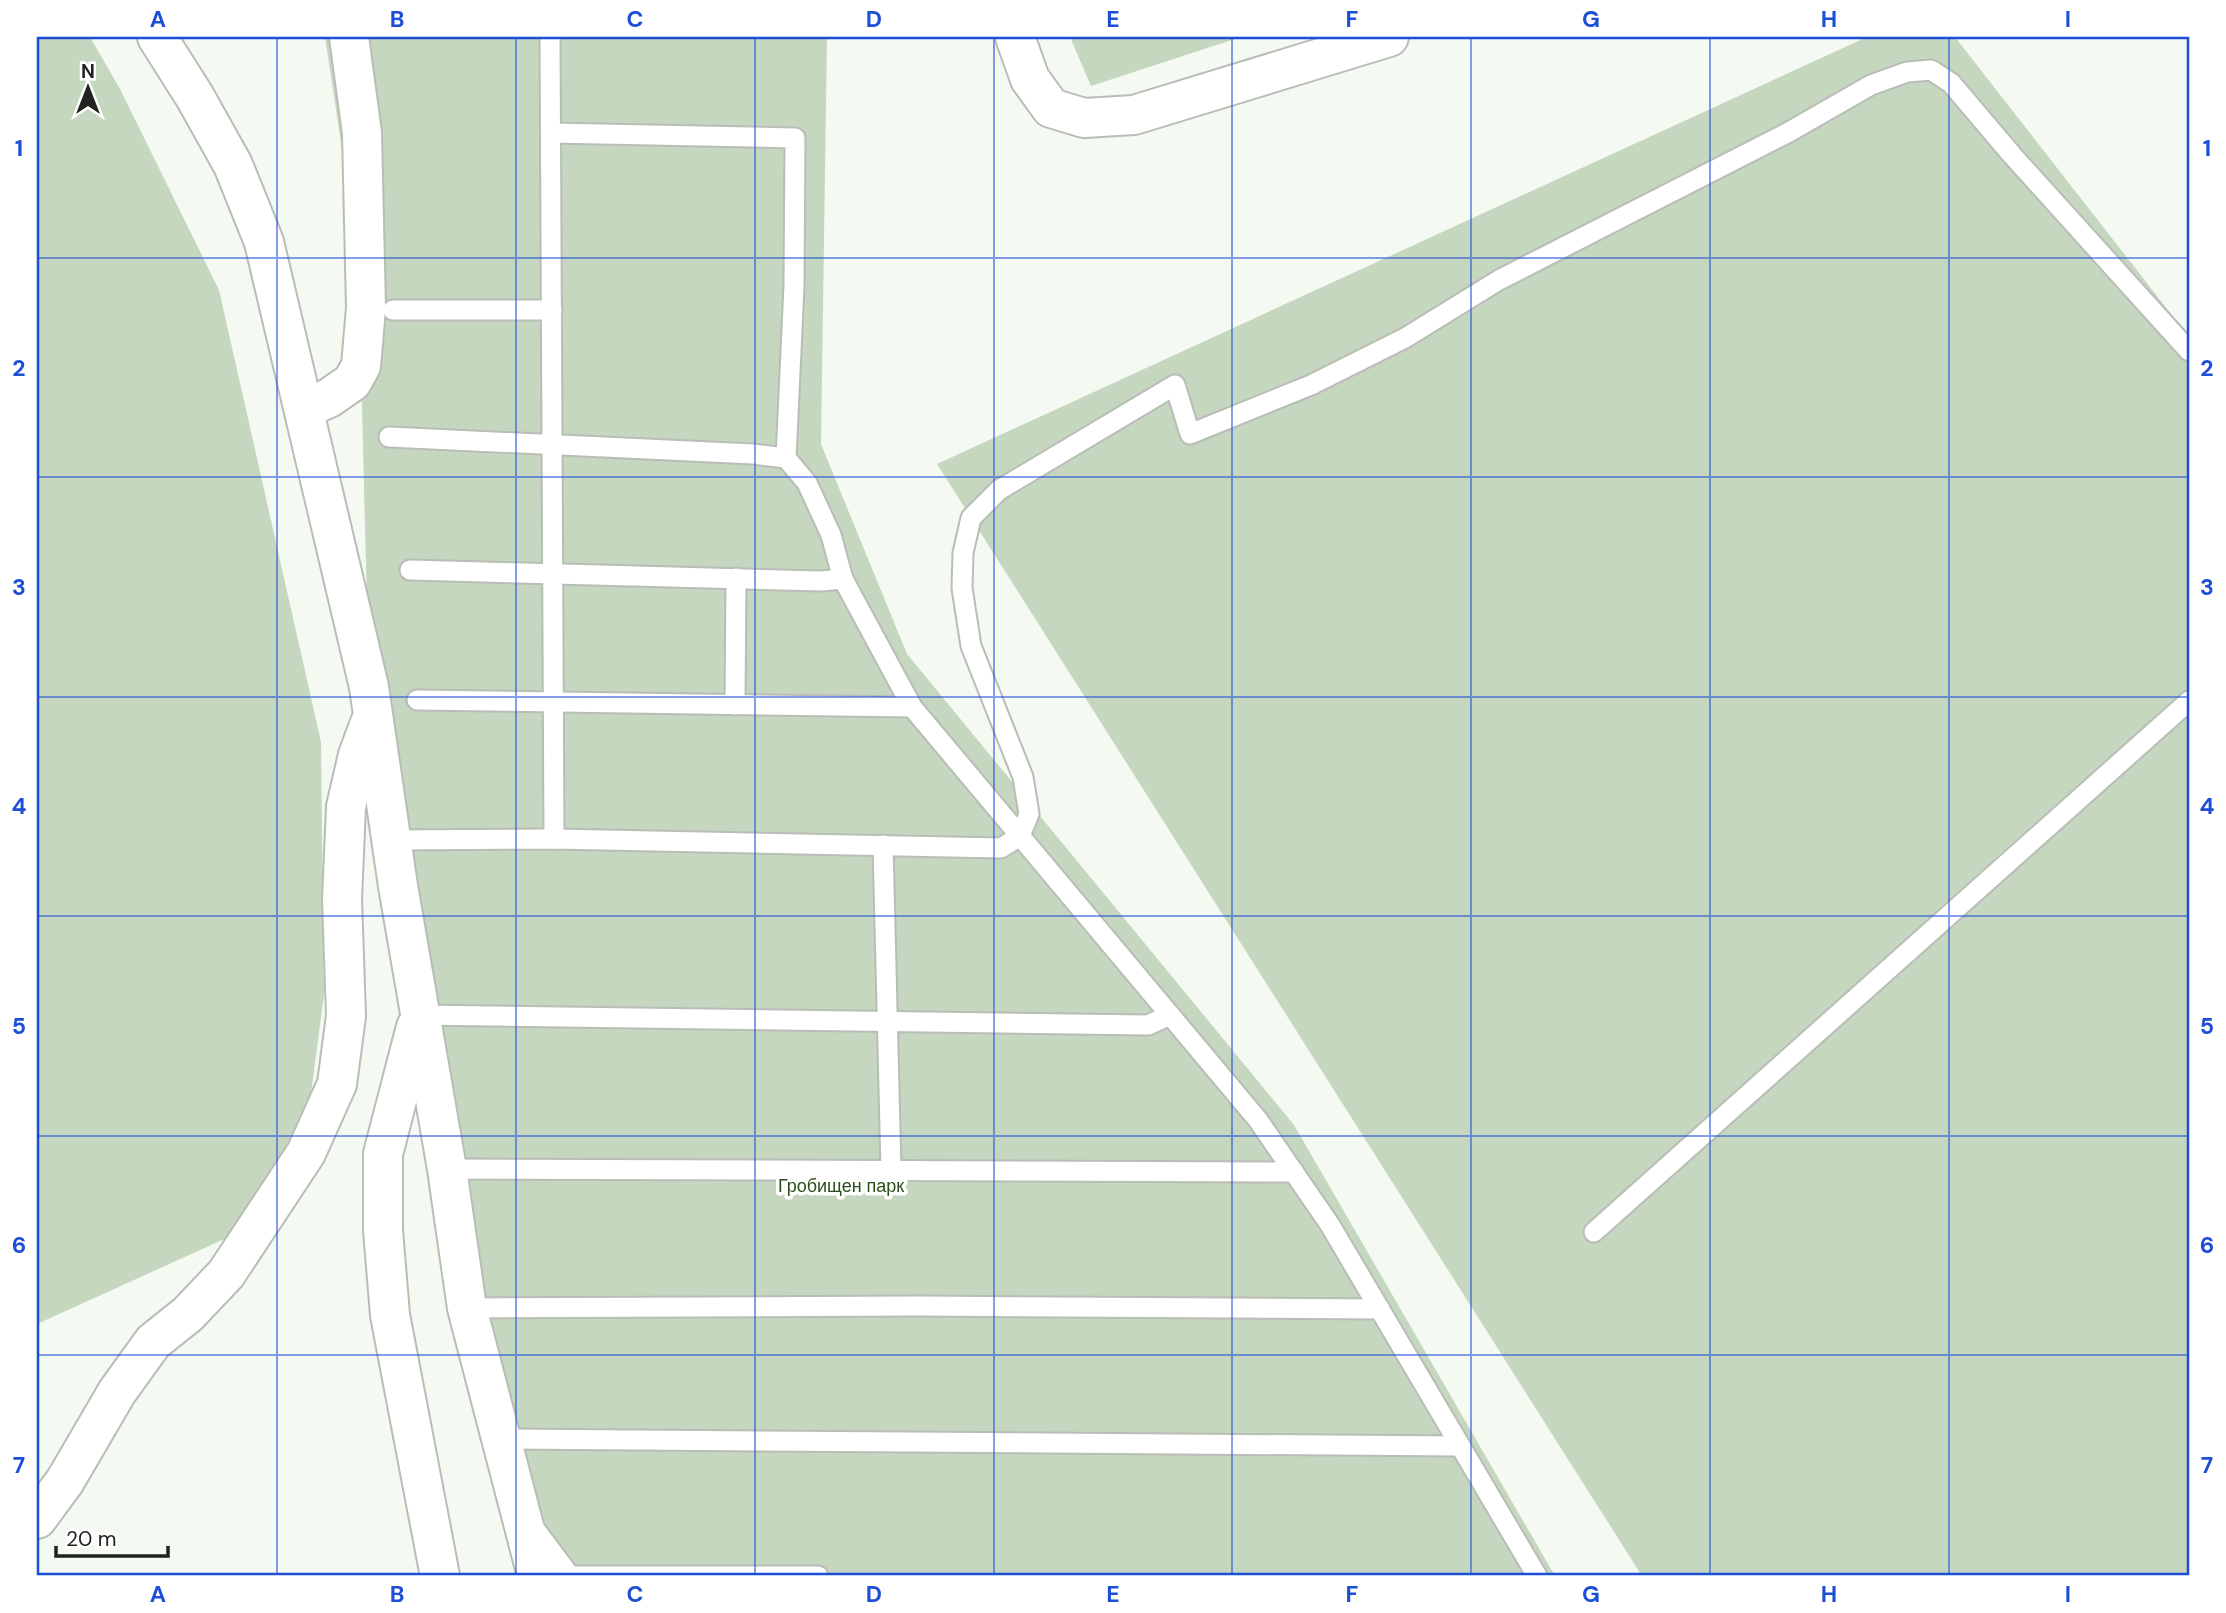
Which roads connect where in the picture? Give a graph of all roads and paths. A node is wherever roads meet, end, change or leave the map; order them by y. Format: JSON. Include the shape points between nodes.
{"nodes":[{"id":1,"x":157,"y":37,"type":"edge"},
{"id":2,"x":349,"y":37,"type":"edge"},
{"id":3,"x":550,"y":37,"type":"edge"},
{"id":4,"x":1015,"y":37,"type":"edge"},
{"id":5,"x":1389,"y":37,"type":"edge"},
{"id":6,"x":551,"y":132,"type":"junction"},
{"id":7,"x":393,"y":310,"type":"dead end"},
{"id":8,"x":552,"y":310,"type":"junction"},
{"id":9,"x":2189,"y":351,"type":"edge"},
{"id":10,"x":305,"y":409,"type":"junction"},
{"id":11,"x":389,"y":437,"type":"dead end"},
{"id":12,"x":551,"y":445,"type":"junction"},
{"id":13,"x":786,"y":458,"type":"junction"},
{"id":14,"x":410,"y":570,"type":"dead end"},
{"id":15,"x":551,"y":573,"type":"junction"},
{"id":16,"x":736,"y":578,"type":"junction"},
{"id":17,"x":843,"y":579,"type":"junction"},
{"id":18,"x":417,"y":700,"type":"dead end"},
{"id":19,"x":2189,"y":701,"type":"edge"},
{"id":20,"x":554,"y":702,"type":"junction"},
{"id":21,"x":735,"y":705,"type":"junction"},
{"id":22,"x":912,"y":707,"type":"junction"},
{"id":23,"x":373,"y":715,"type":"junction"},
{"id":24,"x":1020,"y":836,"type":"junction"},
{"id":25,"x":554,"y":839,"type":"junction"},
{"id":26,"x":391,"y":840,"type":"junction"},
{"id":27,"x":883,"y":845,"type":"junction"},
{"id":28,"x":419,"y":1015,"type":"junction"},
{"id":29,"x":1170,"y":1015,"type":"junction"},
{"id":30,"x":886,"y":1022,"type":"junction"},
{"id":31,"x":447,"y":1169,"type":"junction"},
{"id":32,"x":891,"y":1170,"type":"junction"},
{"id":33,"x":1294,"y":1172,"type":"junction"},
{"id":34,"x":1594,"y":1232,"type":"dead end"},
{"id":35,"x":467,"y":1308,"type":"junction"},
{"id":36,"x":1380,"y":1309,"type":"junction"},
{"id":37,"x":501,"y":1439,"type":"junction"},
{"id":38,"x":1460,"y":1446,"type":"junction"},
{"id":39,"x":521,"y":1509,"type":"junction"},
{"id":40,"x":37,"y":1519,"type":"edge"},
{"id":41,"x":440,"y":1576,"type":"edge"},
{"id":42,"x":537,"y":1576,"type":"edge"},
{"id":43,"x":570,"y":1576,"type":"edge"},
{"id":44,"x":818,"y":1576,"type":"edge"},
{"id":45,"x":1537,"y":1576,"type":"edge"}],
"edges":[{"from":1,"to":10,"type":"street","via":[[233,165],[264,242]]},
{"from":2,"to":10,"type":"street","via":[[362,133],[366,308],[361,366],[352,383]]},
{"from":3,"to":6,"type":"lane"},
{"from":4,"to":5,"type":"street","via":[[1030,79],[1051,108],[1084,118],[1134,115]]},
{"from":6,"to":8,"type":"lane"},
{"from":6,"to":13,"type":"lane","via":[[795,138]]},
{"from":7,"to":8,"type":"lane"},
{"from":8,"to":12,"type":"lane"},
{"from":9,"to":24,"type":"lane","via":[[1951,83],[1931,70],[1907,72],[1871,85],[1789,132],[1499,280],[1405,338],[1311,385],[1190,434],[1175,385],[999,490],[971,518],[962,588],[971,646],[1023,777],[1028,814]]},
{"from":10,"to":23,"type":"street"},
{"from":11,"to":12,"type":"lane"},
{"from":12,"to":13,"type":"lane"},
{"from":12,"to":15,"type":"lane"},
{"from":13,"to":17,"type":"lane","via":[[807,484],[831,535]]},
{"from":14,"to":15,"type":"lane"},
{"from":15,"to":16,"type":"lane"},
{"from":15,"to":20,"type":"lane"},
{"from":16,"to":17,"type":"lane"},
{"from":16,"to":21,"type":"lane"},
{"from":17,"to":22,"type":"lane"},
{"from":18,"to":20,"type":"lane"},
{"from":19,"to":34,"type":"lane"},
{"from":20,"to":21,"type":"lane"},
{"from":20,"to":25,"type":"lane"},
{"from":21,"to":22,"type":"lane"},
{"from":22,"to":24,"type":"lane"},
{"from":23,"to":26,"type":"street"},
{"from":23,"to":40,"type":"street","via":[[346,807],[342,899],[346,1016],[337,1084],[306,1153],[226,1274],[153,1342]]},
{"from":24,"to":27,"type":"lane","via":[[1001,848]]},
{"from":24,"to":29,"type":"lane"},
{"from":25,"to":26,"type":"lane"},
{"from":25,"to":27,"type":"lane"},
{"from":26,"to":28,"type":"street"},
{"from":27,"to":30,"type":"lane"},
{"from":28,"to":30,"type":"lane"},
{"from":28,"to":31,"type":"street"},
{"from":28,"to":41,"type":"street","via":[[383,1154],[383,1230],[390,1315]]},
{"from":29,"to":30,"type":"lane","via":[[1147,1025]]},
{"from":29,"to":33,"type":"lane","via":[[1258,1120]]},
{"from":30,"to":32,"type":"lane"},
{"from":31,"to":32,"type":"lane"},
{"from":31,"to":35,"type":"street"},
{"from":32,"to":33,"type":"lane"},
{"from":33,"to":36,"type":"lane"},
{"from":35,"to":36,"type":"lane"},
{"from":35,"to":37,"type":"street"},
{"from":36,"to":38,"type":"lane"},
{"from":37,"to":38,"type":"lane"},
{"from":37,"to":39,"type":"street"},
{"from":38,"to":45,"type":"lane"},
{"from":39,"to":42,"type":"street"},
{"from":39,"to":43,"type":"lane"},
{"from":43,"to":44,"type":"lane"}]}
